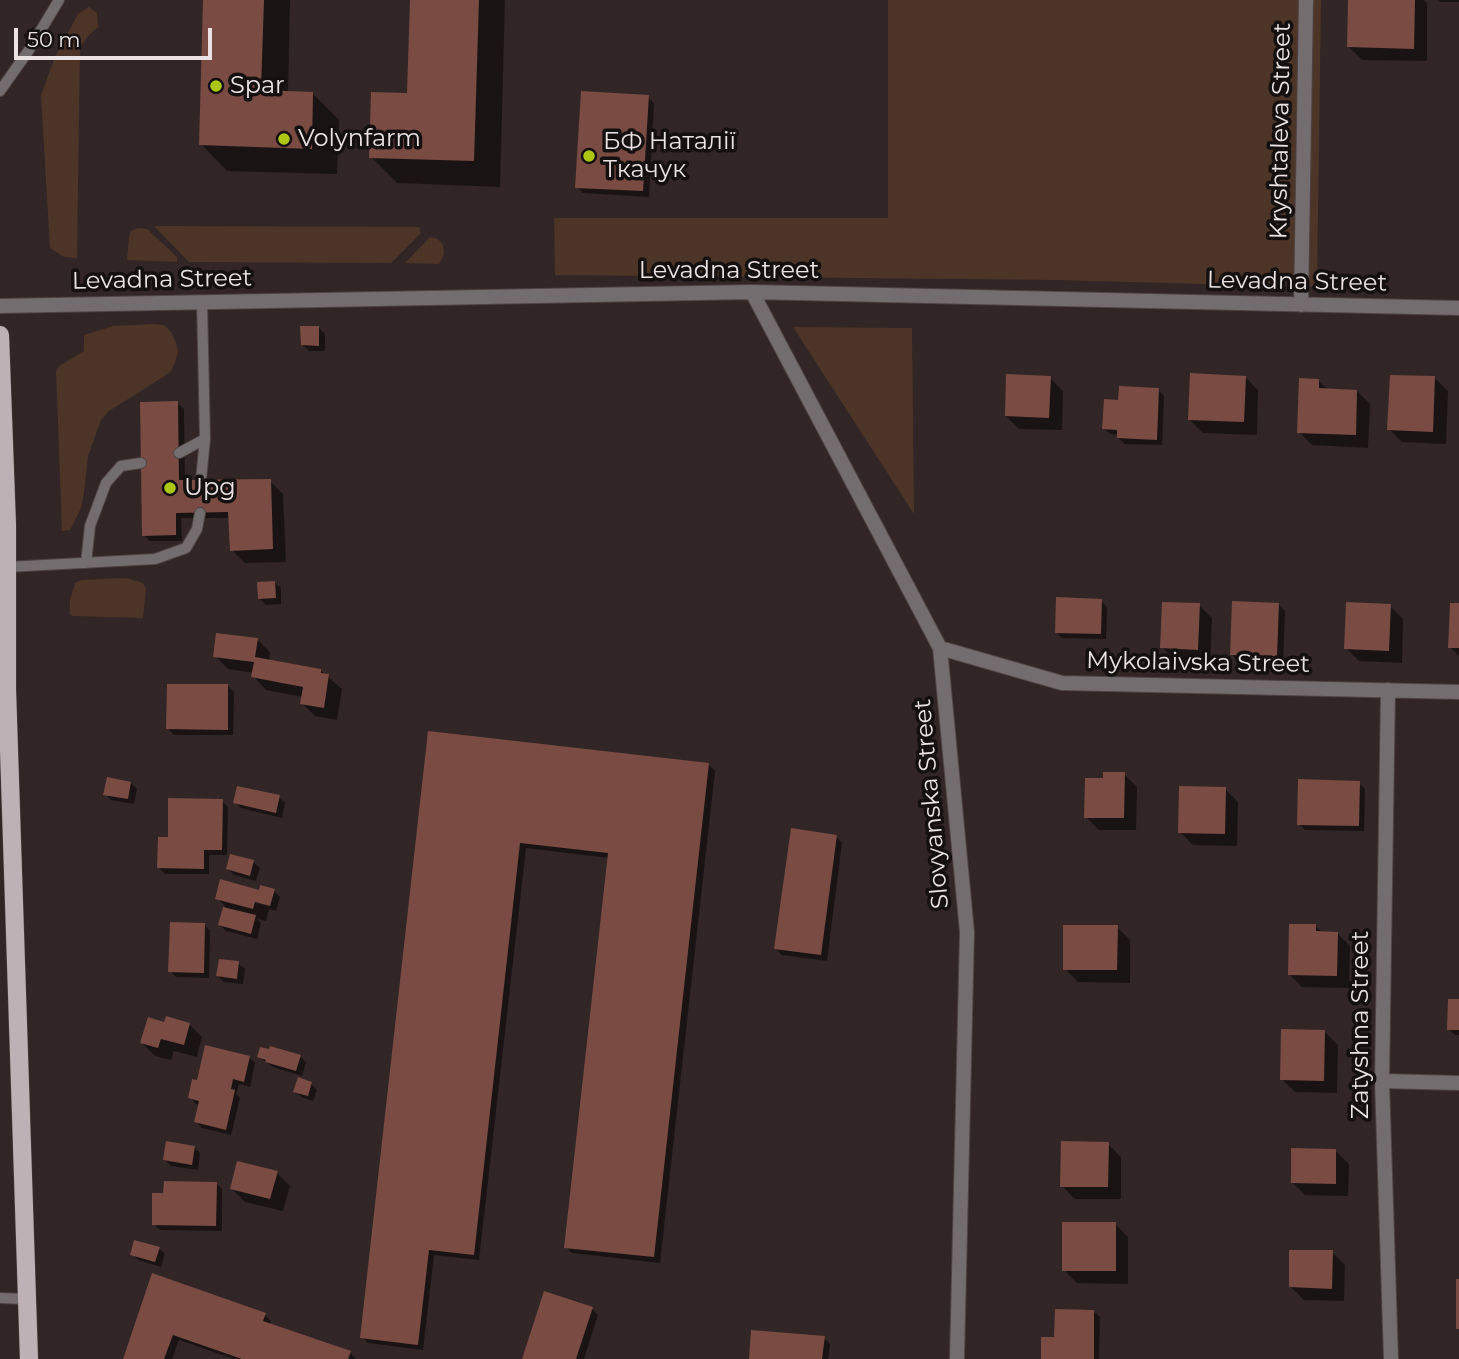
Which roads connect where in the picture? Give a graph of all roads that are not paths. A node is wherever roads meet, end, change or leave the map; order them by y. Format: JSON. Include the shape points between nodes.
{"nodes":[{"id":1,"x":59,"y":0,"type":"edge"},
{"id":2,"x":1306,"y":0,"type":"edge"},
{"id":3,"x":0,"y":90,"type":"edge"},
{"id":4,"x":752,"y":292,"type":"junction"},
{"id":5,"x":202,"y":302,"type":"junction"},
{"id":6,"x":1301,"y":305,"type":"junction"},
{"id":7,"x":0,"y":306,"type":"edge"},
{"id":8,"x":1459,"y":308,"type":"edge"},
{"id":9,"x":0,"y":335,"type":"edge"},
{"id":10,"x":205,"y":439,"type":"junction"},
{"id":11,"x":179,"y":453,"type":"dead end"},
{"id":12,"x":141,"y":463,"type":"dead end"},
{"id":13,"x":201,"y":480,"type":"dead end"},
{"id":14,"x":200,"y":513,"type":"dead end"},
{"id":15,"x":86,"y":563,"type":"junction"},
{"id":16,"x":7,"y":566,"type":"junction"},
{"id":17,"x":940,"y":648,"type":"junction"},
{"id":18,"x":3,"y":687,"type":"edge"},
{"id":19,"x":1388,"y":690,"type":"junction"},
{"id":20,"x":1459,"y":692,"type":"edge"},
{"id":21,"x":7,"y":905,"type":"edge"},
{"id":22,"x":1382,"y":1081,"type":"junction"},
{"id":23,"x":1459,"y":1083,"type":"edge"},
{"id":24,"x":0,"y":1298,"type":"edge"},
{"id":25,"x":26,"y":1299,"type":"junction"},
{"id":26,"x":29,"y":1359,"type":"edge"},
{"id":27,"x":957,"y":1359,"type":"edge"},
{"id":28,"x":1391,"y":1359,"type":"edge"}],
"edges":[{"from":1,"to":3,"type":"lane"},
{"from":2,"to":6,"type":"street","name":"Kryshtaleva Street"},
{"from":4,"to":5,"type":"street","name":"Levadna Street"},
{"from":4,"to":6,"type":"street","name":"Levadna Street"},
{"from":4,"to":17,"type":"street","name":"Slovyanska Street"},
{"from":5,"to":7,"type":"street","name":"Levadna Street"},
{"from":5,"to":10,"type":"lane"},
{"from":6,"to":8,"type":"street","name":"Levadna Street"},
{"from":9,"to":16,"type":"main road"},
{"from":10,"to":11,"type":"lane"},
{"from":10,"to":13,"type":"lane"},
{"from":12,"to":15,"type":"lane","via":[[121,466],[106,483],[90,526]]},
{"from":14,"to":15,"type":"lane","via":[[186,548],[155,559]]},
{"from":15,"to":16,"type":"lane"},
{"from":16,"to":18,"type":"main road"},
{"from":17,"to":19,"type":"street","name":"Mykolaivska Street","via":[[1062,683]]},
{"from":17,"to":27,"type":"street","name":"Slovyanska Street","via":[[967,932]]},
{"from":18,"to":21,"type":"main road"},
{"from":19,"to":20,"type":"street","name":"Mykolaivska Street"},
{"from":19,"to":22,"type":"street","name":"Zatyshna Street"},
{"from":21,"to":25,"type":"main road"},
{"from":22,"to":23,"type":"street"},
{"from":22,"to":28,"type":"street","name":"Zatyshna Street"},
{"from":24,"to":25,"type":"lane"},
{"from":25,"to":26,"type":"main road"}]}
